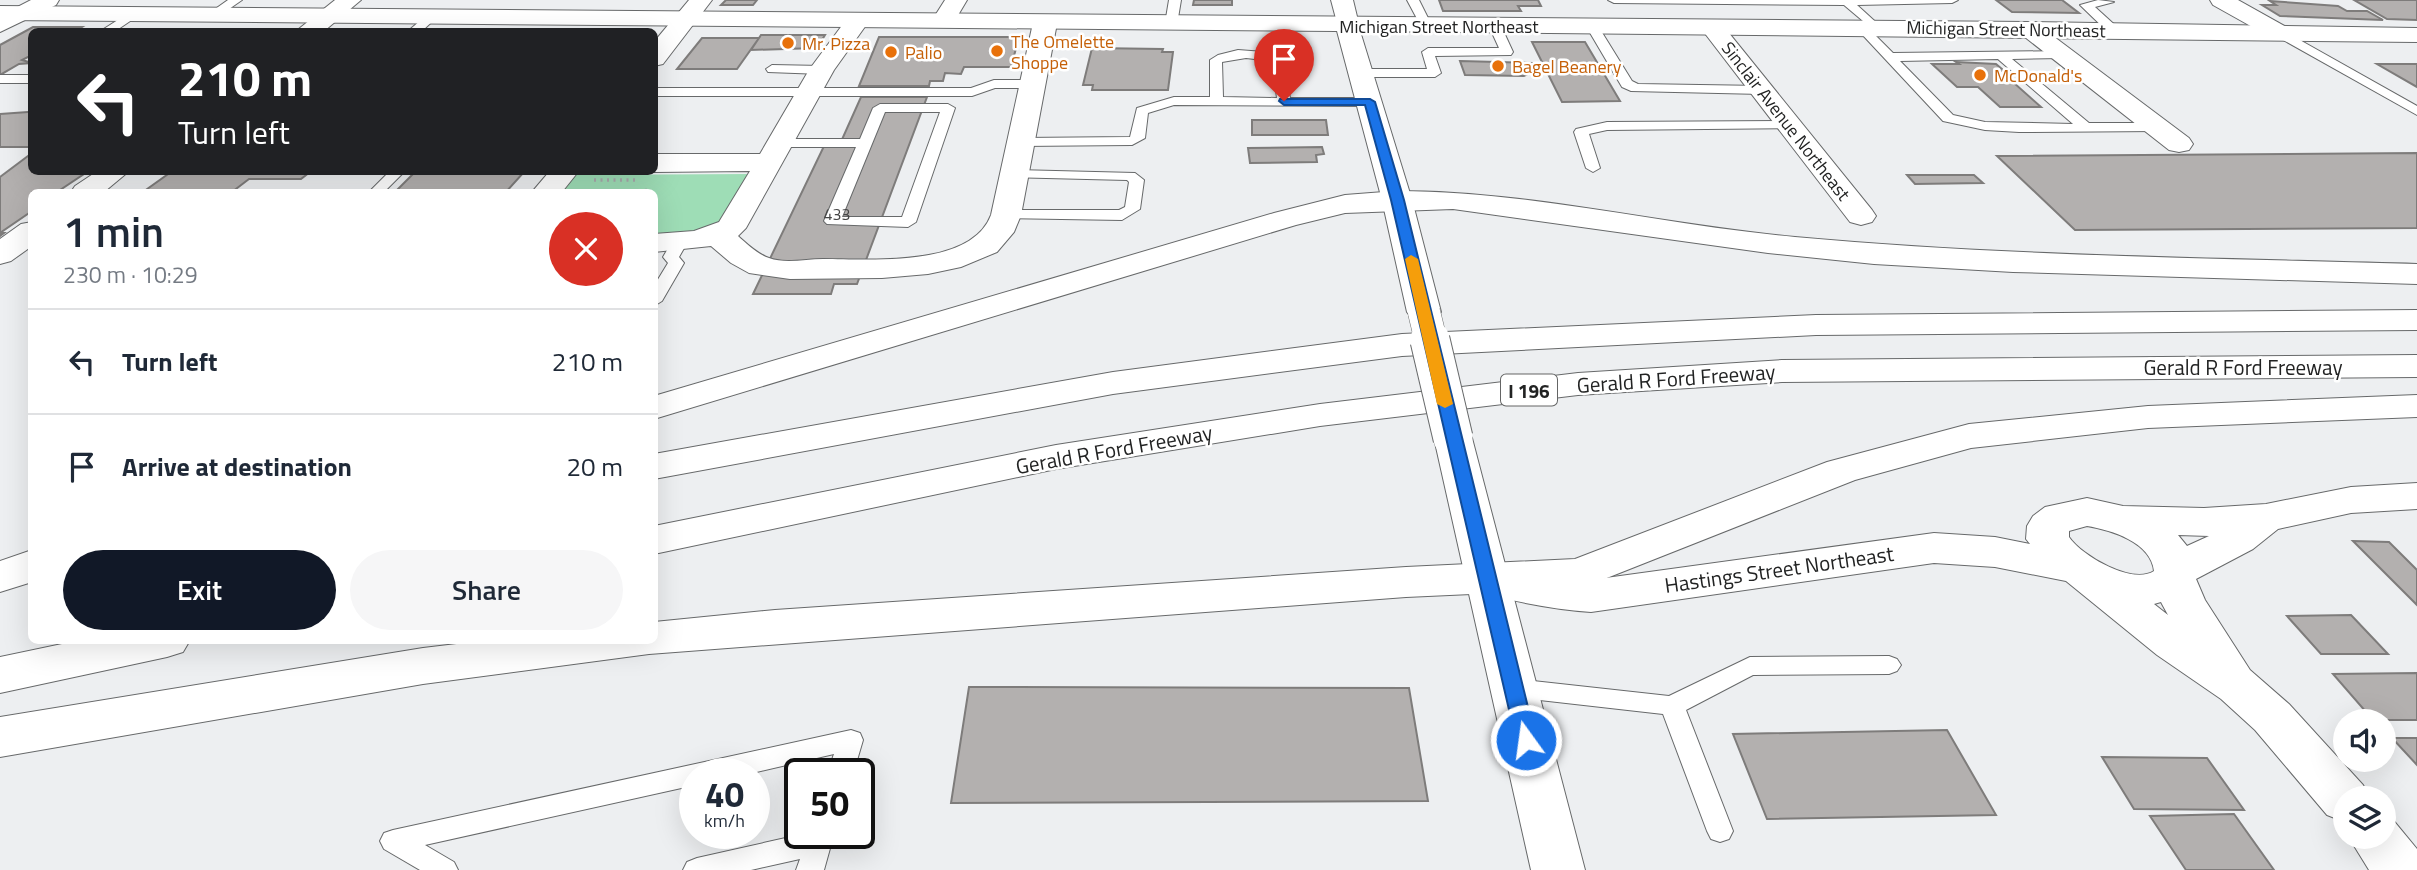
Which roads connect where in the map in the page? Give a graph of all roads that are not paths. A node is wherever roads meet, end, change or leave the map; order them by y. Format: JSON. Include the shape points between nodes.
{"nodes":[{"id":1,"x":48,"y":0,"type":"edge"},
{"id":2,"x":236,"y":0,"type":"edge"},
{"id":3,"x":350,"y":0,"type":"edge"},
{"id":4,"x":956,"y":0,"type":"edge"},
{"id":5,"x":1175,"y":0,"type":"edge"},
{"id":6,"x":1342,"y":0,"type":"edge"},
{"id":7,"x":1413,"y":0,"type":"edge"},
{"id":8,"x":1614,"y":0,"type":"edge"},
{"id":9,"x":1620,"y":0,"type":"edge"},
{"id":10,"x":1673,"y":0,"type":"edge"},
{"id":11,"x":1952,"y":0,"type":"edge"},
{"id":12,"x":2106,"y":0,"type":"edge"},
{"id":13,"x":2221,"y":0,"type":"edge"},
{"id":14,"x":1901,"y":1,"type":"edge"},
{"id":15,"x":1847,"y":2,"type":"junction"},
{"id":16,"x":694,"y":9,"type":"edge"},
{"id":17,"x":11,"y":13,"type":"edge"},
{"id":18,"x":136,"y":13,"type":"junction"},
{"id":19,"x":215,"y":14,"type":"junction"},
{"id":20,"x":330,"y":15,"type":"junction"},
{"id":21,"x":432,"y":16,"type":"junction"},
{"id":22,"x":857,"y":22,"type":"junction"},
{"id":23,"x":943,"y":22,"type":"junction"},
{"id":24,"x":1045,"y":23,"type":"junction"},
{"id":25,"x":1171,"y":24,"type":"junction"},
{"id":26,"x":0,"y":25,"type":"edge"},
{"id":27,"x":1347,"y":25,"type":"junction"},
{"id":28,"x":1426,"y":26,"type":"junction"},
{"id":29,"x":1495,"y":26,"type":"junction"},
{"id":30,"x":1592,"y":26,"type":"junction"},
{"id":31,"x":1638,"y":26,"type":"junction"},
{"id":32,"x":1712,"y":27,"type":"junction"},
{"id":33,"x":112,"y":28,"type":"edge"},
{"id":34,"x":312,"y":28,"type":"edge"},
{"id":35,"x":418,"y":28,"type":"edge"},
{"id":36,"x":1869,"y":28,"type":"junction"},
{"id":37,"x":2029,"y":29,"type":"junction"},
{"id":38,"x":2113,"y":30,"type":"junction"},
{"id":39,"x":2280,"y":33,"type":"junction"},
{"id":40,"x":2417,"y":35,"type":"edge"},
{"id":41,"x":658,"y":54,"type":"edge"},
{"id":42,"x":2062,"y":54,"type":"junction"},
{"id":43,"x":1890,"y":57,"type":"junction"},
{"id":44,"x":2003,"y":57,"type":"junction"},
{"id":45,"x":772,"y":69,"type":"dead end"},
{"id":46,"x":1361,"y":73,"type":"junction"},
{"id":47,"x":28,"y":77,"type":"edge"},
{"id":48,"x":0,"y":79,"type":"edge"},
{"id":49,"x":816,"y":80,"type":"junction"},
{"id":50,"x":1032,"y":84,"type":"junction"},
{"id":51,"x":1762,"y":90,"type":"junction"},
{"id":52,"x":658,"y":92,"type":"edge"},
{"id":53,"x":1217,"y":101,"type":"junction"},
{"id":54,"x":1284,"y":101,"type":"junction"},
{"id":55,"x":1370,"y":102,"type":"junction"},
{"id":56,"x":2417,"y":111,"type":"edge"},
{"id":57,"x":1789,"y":125,"type":"junction"},
{"id":58,"x":2085,"y":127,"type":"junction"},
{"id":59,"x":2157,"y":127,"type":"junction"},
{"id":60,"x":1021,"y":142,"type":"junction"},
{"id":61,"x":865,"y":143,"type":"junction"},
{"id":62,"x":2179,"y":144,"type":"dead end"},
{"id":63,"x":774,"y":153,"type":"junction"},
{"id":64,"x":658,"y":163,"type":"edge"},
{"id":65,"x":1593,"y":169,"type":"dead end"},
{"id":66,"x":1014,"y":174,"type":"junction"},
{"id":67,"x":110,"y":175,"type":"edge"},
{"id":68,"x":394,"y":175,"type":"edge"},
{"id":69,"x":561,"y":175,"type":"edge"},
{"id":70,"x":89,"y":189,"type":"edge"},
{"id":71,"x":379,"y":189,"type":"edge"},
{"id":72,"x":550,"y":189,"type":"edge"},
{"id":73,"x":1398,"y":200,"type":"junction"},
{"id":74,"x":1006,"y":215,"type":"junction"},
{"id":75,"x":1861,"y":216,"type":"dead end"},
{"id":76,"x":717,"y":234,"type":"junction"},
{"id":77,"x":28,"y":235,"type":"edge"},
{"id":78,"x":667,"y":243,"type":"edge"},
{"id":79,"x":0,"y":254,"type":"edge"},
{"id":80,"x":2417,"y":274,"type":"edge"},
{"id":81,"x":658,"y":294,"type":"edge"},
{"id":82,"x":2417,"y":320,"type":"edge"},
{"id":83,"x":2417,"y":366,"type":"edge"},
{"id":84,"x":2417,"y":406,"type":"edge"},
{"id":85,"x":658,"y":407,"type":"edge"},
{"id":86,"x":658,"y":466,"type":"edge"},
{"id":87,"x":2417,"y":496,"type":"edge"},
{"id":88,"x":2266,"y":518,"type":"junction"},
{"id":89,"x":2120,"y":519,"type":"junction"},
{"id":90,"x":658,"y":539,"type":"edge"},
{"id":91,"x":28,"y":566,"type":"edge"},
{"id":92,"x":2078,"y":571,"type":"junction"},
{"id":93,"x":2176,"y":574,"type":"junction"},
{"id":94,"x":0,"y":577,"type":"edge"},
{"id":95,"x":1487,"y":579,"type":"junction"},
{"id":96,"x":28,"y":582,"type":"edge"},
{"id":97,"x":0,"y":587,"type":"edge"},
{"id":98,"x":658,"y":639,"type":"edge"},
{"id":99,"x":148,"y":644,"type":"edge"},
{"id":100,"x":607,"y":644,"type":"edge"},
{"id":101,"x":1888,"y":665,"type":"dead end"},
{"id":102,"x":0,"y":675,"type":"edge"},
{"id":103,"x":2238,"y":686,"type":"junction"},
{"id":104,"x":1514,"y":688,"type":"junction"},
{"id":105,"x":1672,"y":706,"type":"junction"},
{"id":106,"x":0,"y":737,"type":"edge"},
{"id":107,"x":769,"y":758,"type":"edge"},
{"id":108,"x":845,"y":758,"type":"edge"},
{"id":109,"x":679,"y":778,"type":"edge"},
{"id":110,"x":2333,"y":786,"type":"edge"},
{"id":111,"x":1720,"y":831,"type":"dead end"},
{"id":112,"x":784,"y":847,"type":"edge"},
{"id":113,"x":817,"y":849,"type":"edge"},
{"id":114,"x":2384,"y":849,"type":"edge"},
{"id":115,"x":444,"y":870,"type":"edge"},
{"id":116,"x":697,"y":870,"type":"edge"},
{"id":117,"x":810,"y":870,"type":"edge"},
{"id":118,"x":1558,"y":870,"type":"edge"},
{"id":119,"x":2401,"y":870,"type":"edge"}],
"edges":[{"from":1,"to":17,"type":"main road"},
{"from":2,"to":19,"type":"lane"},
{"from":3,"to":20,"type":"main road"},
{"from":4,"to":23,"type":"main road"},
{"from":5,"to":25,"type":"lane"},
{"from":6,"to":27,"type":"main road"},
{"from":7,"to":28,"type":"lane"},
{"from":8,"to":9,"type":"lane"},
{"from":9,"to":10,"type":"lane"},
{"from":9,"to":31,"type":"lane"},
{"from":10,"to":15,"type":"lane"},
{"from":11,"to":14,"type":"lane"},
{"from":12,"to":38,"type":"lane","via":[[2086,5]]},
{"from":13,"to":39,"type":"main road"},
{"from":14,"to":15,"type":"lane"},
{"from":15,"to":36,"type":"lane"},
{"from":16,"to":21,"type":"main road","name":"Michigan Street Northeast"},
{"from":16,"to":22,"type":"main road","name":"Michigan Street Northeast"},
{"from":16,"to":41,"type":"main road"},
{"from":17,"to":18,"type":"main road","name":"Michigan Street Northeast"},
{"from":17,"to":26,"type":"main road"},
{"from":18,"to":19,"type":"main road","name":"Michigan Street Northeast"},
{"from":18,"to":33,"type":"lane"},
{"from":19,"to":20,"type":"main road","name":"Michigan Street Northeast"},
{"from":20,"to":21,"type":"main road","name":"Michigan Street Northeast"},
{"from":20,"to":34,"type":"main road"},
{"from":21,"to":35,"type":"lane"},
{"from":22,"to":23,"type":"main road","name":"Michigan Street Northeast"},
{"from":22,"to":49,"type":"main road"},
{"from":23,"to":24,"type":"main road","name":"Michigan Street Northeast"},
{"from":24,"to":25,"type":"main road","name":"Michigan Street Northeast"},
{"from":24,"to":50,"type":"main road"},
{"from":25,"to":27,"type":"main road","name":"Michigan Street Northeast"},
{"from":27,"to":28,"type":"main road","name":"Michigan Street Northeast"},
{"from":27,"to":46,"type":"main road"},
{"from":28,"to":29,"type":"main road","name":"Michigan Street Northeast"},
{"from":29,"to":30,"type":"main road","name":"Michigan Street Northeast"},
{"from":29,"to":46,"type":"lane","via":[[1507,52],[1428,52],[1435,73]]},
{"from":30,"to":31,"type":"main road","name":"Michigan Street Northeast"},
{"from":30,"to":51,"type":"lane","via":[[1627,84],[1636,88]]},
{"from":31,"to":32,"type":"main road","name":"Michigan Street Northeast"},
{"from":32,"to":36,"type":"main road","name":"Michigan Street Northeast"},
{"from":32,"to":51,"type":"main road","name":"Sinclair Avenue Northeast"},
{"from":36,"to":37,"type":"main road","name":"Michigan Street Northeast"},
{"from":36,"to":43,"type":"lane"},
{"from":37,"to":38,"type":"main road","name":"Michigan Street Northeast"},
{"from":37,"to":42,"type":"main road"},
{"from":38,"to":39,"type":"main road","name":"Michigan Street Northeast"},
{"from":39,"to":40,"type":"main road","name":"Michigan Street Northeast"},
{"from":39,"to":56,"type":"lane"},
{"from":42,"to":44,"type":"lane"},
{"from":42,"to":59,"type":"main road"},
{"from":43,"to":44,"type":"lane"},
{"from":43,"to":58,"type":"lane","via":[[1948,118],[1985,126]]},
{"from":44,"to":58,"type":"lane"},
{"from":45,"to":49,"type":"lane"},
{"from":46,"to":55,"type":"main road"},
{"from":47,"to":48,"type":"lane"},
{"from":49,"to":50,"type":"lane","via":[[972,92],[994,84]]},
{"from":49,"to":52,"type":"lane"},
{"from":49,"to":63,"type":"main road"},
{"from":50,"to":60,"type":"main road"},
{"from":51,"to":57,"type":"main road","name":"Sinclair Avenue Northeast"},
{"from":53,"to":54,"type":"lane"},
{"from":53,"to":54,"type":"lane","via":[[1216,60],[1249,55],[1278,59]]},
{"from":53,"to":60,"type":"lane","via":[[1174,101],[1148,107],[1142,111],[1138,138],[1132,141]]},
{"from":54,"to":55,"type":"lane"},
{"from":55,"to":73,"type":"main road"},
{"from":57,"to":65,"type":"lane","via":[[1591,129],[1581,132]]},
{"from":57,"to":75,"type":"main road","name":"Sinclair Avenue Northeast"},
{"from":58,"to":59,"type":"lane"},
{"from":59,"to":62,"type":"main road"},
{"from":60,"to":66,"type":"main road"},
{"from":61,"to":61,"type":"lane","via":[[832,221],[908,222],[947,108],[880,108]]},
{"from":61,"to":63,"type":"lane"},
{"from":63,"to":64,"type":"main road"},
{"from":63,"to":76,"type":"main road","via":[[730,228]]},
{"from":66,"to":74,"type":"main road"},
{"from":66,"to":74,"type":"lane","via":[[1130,176],[1137,180],[1132,209],[1122,215]]},
{"from":67,"to":70,"type":"main road"},
{"from":68,"to":71,"type":"lane"},
{"from":69,"to":72,"type":"main road"},
{"from":73,"to":80,"type":"main road","via":[[1452,201],[1874,254]]},
{"from":73,"to":85,"type":"main road","via":[[1345,204],[1285,219]]},
{"from":73,"to":95,"type":"main road","bridge":true},
{"from":74,"to":76,"type":"main road","via":[[993,239],[963,256],[885,269],[760,265]]},
{"from":76,"to":78,"type":"main road"},
{"from":77,"to":79,"type":"main road"},
{"from":78,"to":81,"type":"lane","via":[[676,263]]},
{"from":82,"to":86,"type":"main road","via":[[1816,325],[1402,345],[1113,383]]},
{"from":83,"to":90,"type":"main road","name":"Gerald R Ford Freeway","number":"I 196","via":[[1782,371],[1578,384],[1320,415],[1056,457]]},
{"from":84,"to":95,"type":"main road","via":[[2148,417],[1969,436],[1841,471],[1578,573]]},
{"from":87,"to":88,"type":"main road","via":[[2351,500]]},
{"from":88,"to":89,"type":"main road","via":[[2204,522]]},
{"from":88,"to":93,"type":"main road"},
{"from":89,"to":92,"type":"main road","via":[[2069,513],[2048,526],[2047,537],[2054,550]]},
{"from":89,"to":93,"type":"main road","via":[[2164,544],[2174,556]]},
{"from":91,"to":94,"type":"main road"},
{"from":92,"to":93,"type":"main road","name":"Hastings Street Northeast","via":[[2127,589],[2147,590],[2164,587]]},
{"from":92,"to":95,"type":"main road","name":"Hastings Street Northeast","via":[[1995,552],[1934,548],[1591,596],[1546,593]]},
{"from":92,"to":103,"type":"main road"},
{"from":93,"to":103,"type":"main road","via":[[2184,604]]},
{"from":95,"to":98,"type":"main road"},
{"from":95,"to":104,"type":"main road"},
{"from":96,"to":97,"type":"main road"},
{"from":99,"to":102,"type":"main road"},
{"from":100,"to":106,"type":"main road","via":[[423,666]]},
{"from":101,"to":105,"type":"lane","via":[[1750,666]]},
{"from":103,"to":110,"type":"main road"},
{"from":104,"to":105,"type":"lane"},
{"from":104,"to":118,"type":"main road"},
{"from":105,"to":111,"type":"lane"},
{"from":107,"to":108,"type":"lane","via":[[851,740]]},
{"from":109,"to":115,"type":"lane","via":[[393,841]]},
{"from":112,"to":116,"type":"lane"},
{"from":113,"to":117,"type":"lane"},
{"from":114,"to":119,"type":"main road"}]}
